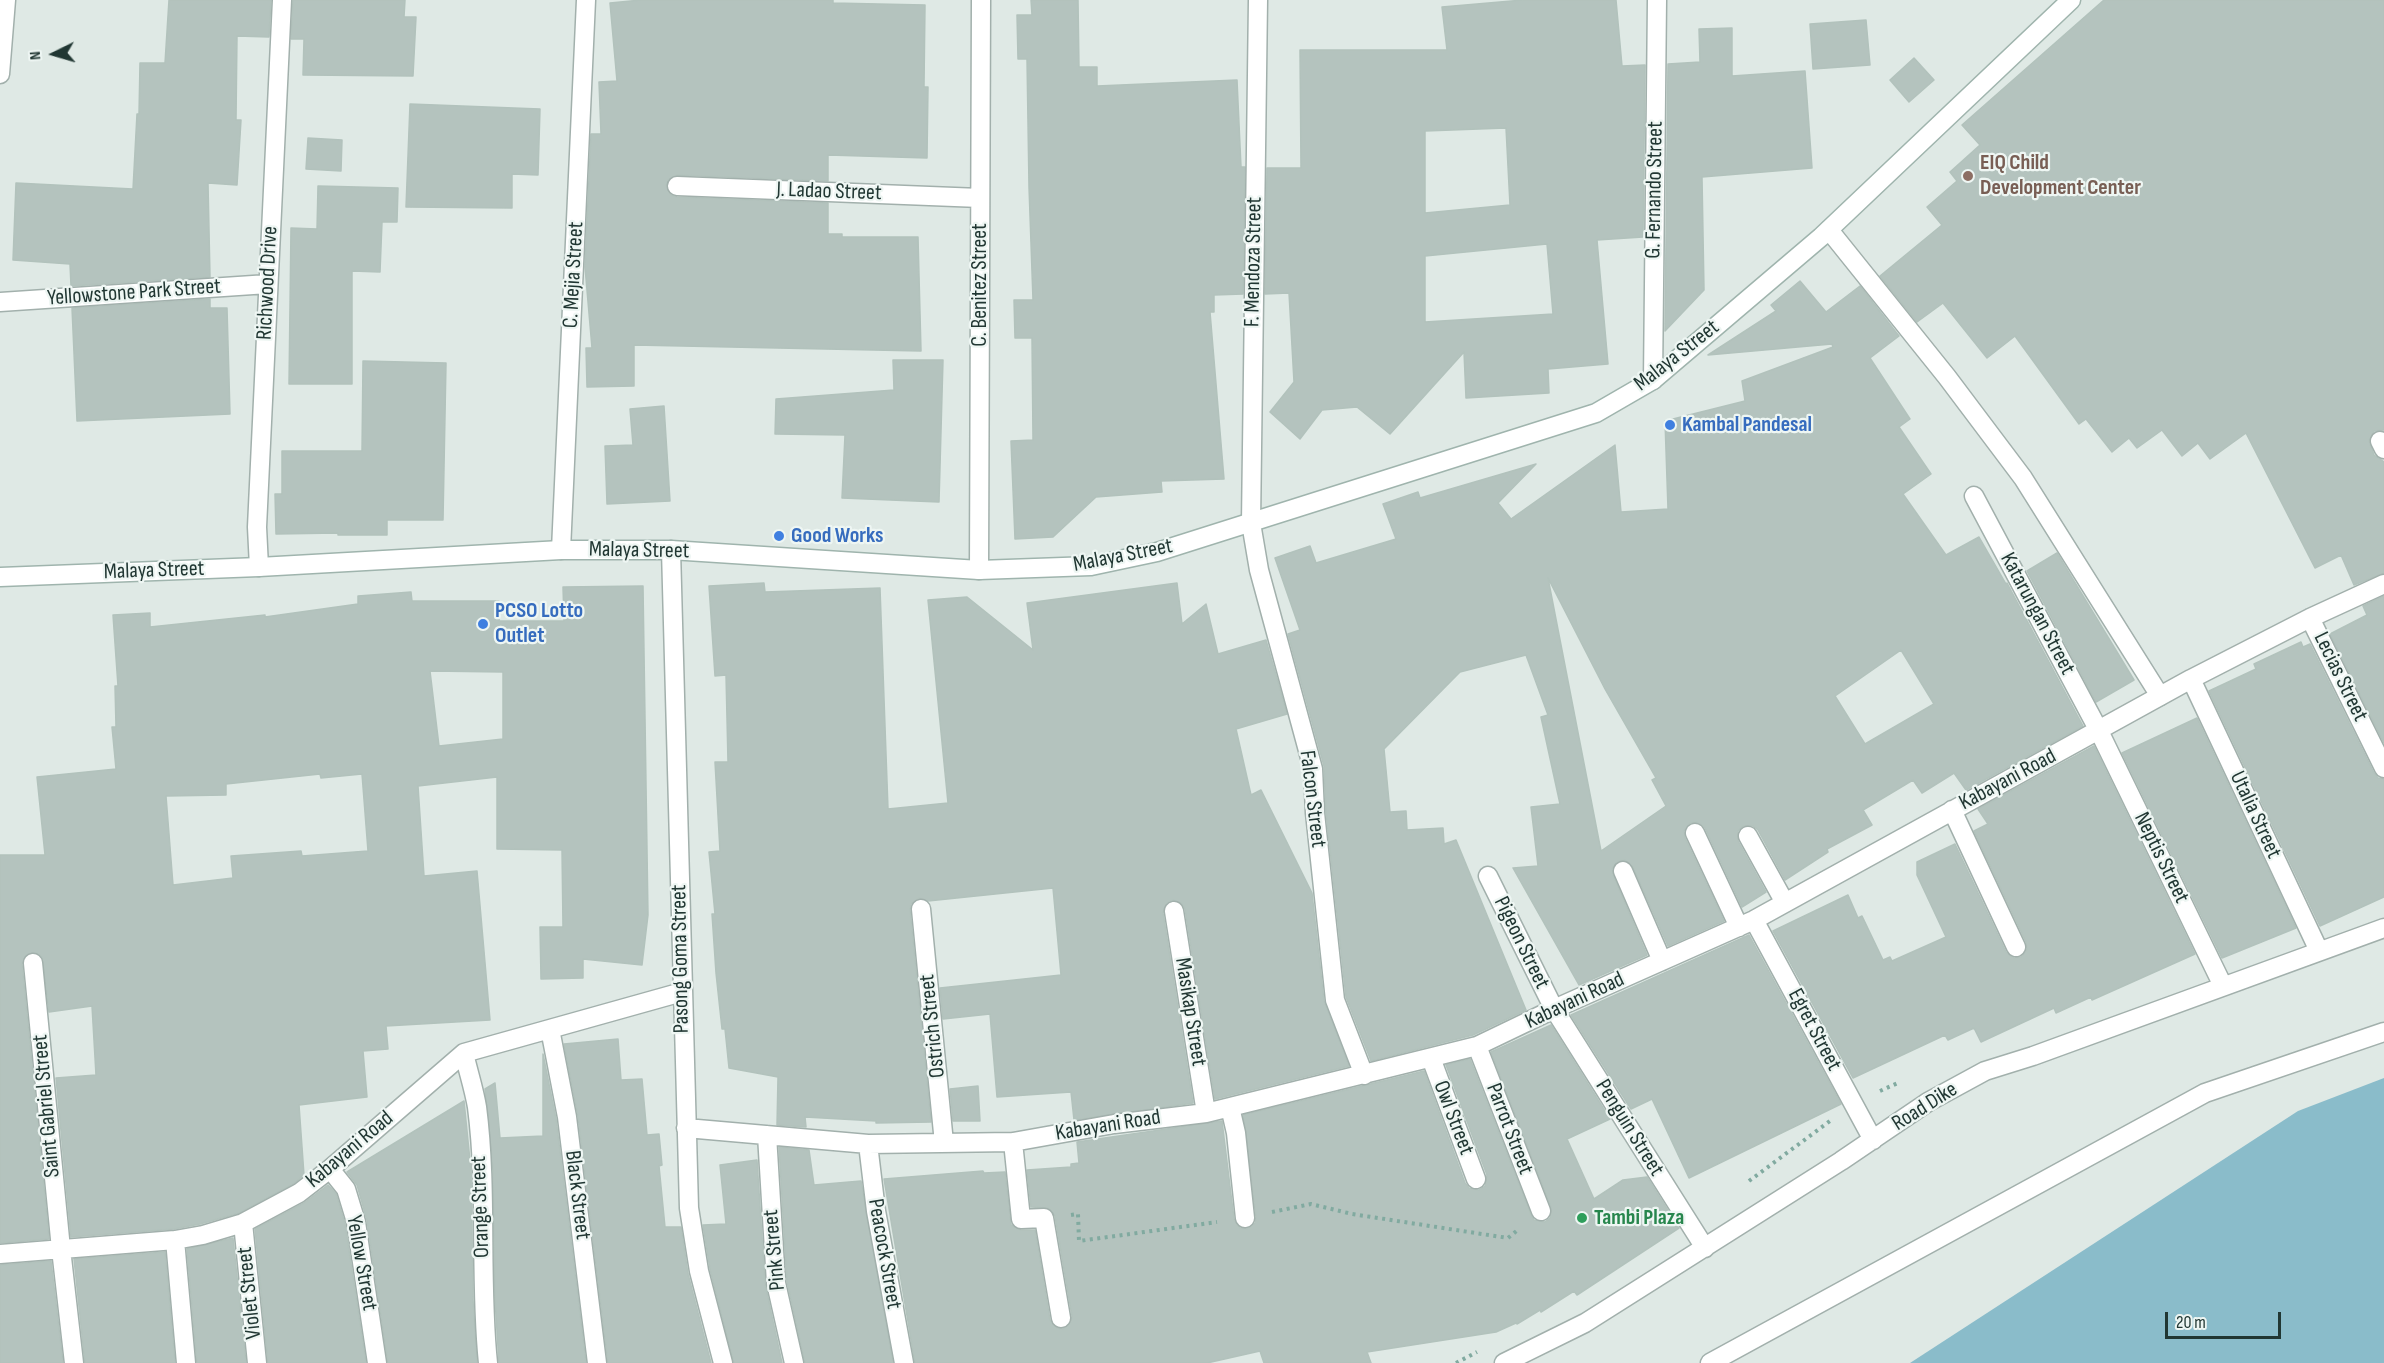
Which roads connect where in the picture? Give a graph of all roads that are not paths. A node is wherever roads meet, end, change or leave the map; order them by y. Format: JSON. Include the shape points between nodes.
{"nodes":[{"id":1,"x":6,"y":0,"type":"edge"},
{"id":2,"x":282,"y":0,"type":"edge"},
{"id":3,"x":586,"y":0,"type":"edge"},
{"id":4,"x":981,"y":0,"type":"edge"},
{"id":5,"x":1258,"y":0,"type":"edge"},
{"id":6,"x":1657,"y":0,"type":"edge"},
{"id":7,"x":2071,"y":0,"type":"edge"},
{"id":8,"x":0,"y":74,"type":"edge"},
{"id":9,"x":678,"y":186,"type":"dead end"},
{"id":10,"x":980,"y":198,"type":"junction"},
{"id":11,"x":1828,"y":230,"type":"junction"},
{"id":12,"x":268,"y":285,"type":"junction"},
{"id":13,"x":0,"y":302,"type":"edge"},
{"id":14,"x":1653,"y":380,"type":"junction"},
{"id":15,"x":1974,"y":496,"type":"dead end"},
{"id":16,"x":1251,"y":523,"type":"junction"},
{"id":17,"x":561,"y":550,"type":"junction"},
{"id":18,"x":671,"y":550,"type":"junction"},
{"id":19,"x":259,"y":567,"type":"junction"},
{"id":20,"x":979,"y":570,"type":"junction"},
{"id":21,"x":0,"y":577,"type":"edge"},
{"id":22,"x":2384,"y":584,"type":"edge"},
{"id":23,"x":2310,"y":618,"type":"junction"},
{"id":24,"x":2191,"y":679,"type":"junction"},
{"id":25,"x":2160,"y":696,"type":"junction"},
{"id":26,"x":2099,"y":731,"type":"junction"},
{"id":27,"x":2384,"y":768,"type":"edge"},
{"id":28,"x":1952,"y":810,"type":"junction"},
{"id":29,"x":1695,"y":832,"type":"dead end"},
{"id":30,"x":1748,"y":836,"type":"dead end"},
{"id":31,"x":1623,"y":872,"type":"dead end"},
{"id":32,"x":1488,"y":876,"type":"dead end"},
{"id":33,"x":1785,"y":903,"type":"junction"},
{"id":34,"x":921,"y":909,"type":"dead end"},
{"id":35,"x":1174,"y":911,"type":"dead end"},
{"id":36,"x":1747,"y":924,"type":"junction"},
{"id":37,"x":2384,"y":928,"type":"edge"},
{"id":38,"x":2016,"y":947,"type":"dead end"},
{"id":39,"x":2319,"y":951,"type":"junction"},
{"id":40,"x":1662,"y":961,"type":"junction"},
{"id":41,"x":33,"y":963,"type":"dead end"},
{"id":42,"x":2223,"y":986,"type":"junction"},
{"id":43,"x":682,"y":992,"type":"junction"},
{"id":44,"x":1554,"y":1010,"type":"junction"},
{"id":45,"x":550,"y":1029,"type":"junction"},
{"id":46,"x":2384,"y":1032,"type":"edge"},
{"id":47,"x":1477,"y":1046,"type":"junction"},
{"id":48,"x":464,"y":1053,"type":"junction"},
{"id":49,"x":1431,"y":1058,"type":"junction"},
{"id":50,"x":1364,"y":1075,"type":"junction"},
{"id":51,"x":1230,"y":1107,"type":"junction"},
{"id":52,"x":1206,"y":1113,"type":"junction"},
{"id":53,"x":686,"y":1128,"type":"junction"},
{"id":54,"x":767,"y":1135,"type":"junction"},
{"id":55,"x":1873,"y":1140,"type":"junction"},
{"id":56,"x":1013,"y":1142,"type":"junction"},
{"id":57,"x":944,"y":1143,"type":"junction"},
{"id":58,"x":868,"y":1144,"type":"junction"},
{"id":59,"x":330,"y":1169,"type":"junction"},
{"id":60,"x":1476,"y":1179,"type":"dead end"},
{"id":61,"x":1541,"y":1211,"type":"road end"},
{"id":62,"x":1245,"y":1218,"type":"road end"},
{"id":63,"x":243,"y":1223,"type":"junction"},
{"id":64,"x":175,"y":1240,"type":"junction"},
{"id":65,"x":1705,"y":1248,"type":"junction"},
{"id":66,"x":61,"y":1249,"type":"junction"},
{"id":67,"x":0,"y":1254,"type":"edge"},
{"id":68,"x":1061,"y":1318,"type":"dead end"},
{"id":69,"x":74,"y":1363,"type":"edge"},
{"id":70,"x":186,"y":1363,"type":"edge"},
{"id":71,"x":257,"y":1363,"type":"edge"},
{"id":72,"x":377,"y":1363,"type":"edge"},
{"id":73,"x":488,"y":1363,"type":"edge"},
{"id":74,"x":597,"y":1363,"type":"edge"},
{"id":75,"x":723,"y":1363,"type":"edge"},
{"id":76,"x":794,"y":1363,"type":"edge"},
{"id":77,"x":904,"y":1363,"type":"edge"},
{"id":78,"x":1504,"y":1363,"type":"edge"},
{"id":79,"x":1710,"y":1363,"type":"edge"}],
"edges":[{"from":1,"to":8,"type":"street"},
{"from":2,"to":12,"type":"street","name":"Richwood Drive"},
{"from":3,"to":17,"type":"street","name":"C. Mejia Street"},
{"from":4,"to":10,"type":"street","name":"C. Benitez Street"},
{"from":5,"to":16,"type":"street","name":"F. Mendoza Street"},
{"from":6,"to":14,"type":"street","name":"G. Fernando Street"},
{"from":7,"to":11,"type":"street","name":"Malaya Street"},
{"from":9,"to":10,"type":"street","name":"J. Ladao Street"},
{"from":10,"to":20,"type":"street","name":"C. Benitez Street"},
{"from":11,"to":14,"type":"street","name":"Malaya Street"},
{"from":11,"to":25,"type":"street","via":[[2023,478]]},
{"from":12,"to":13,"type":"street","name":"Yellowstone Park Street"},
{"from":12,"to":19,"type":"street","name":"Richwood Drive","via":[[257,527]]},
{"from":14,"to":16,"type":"street","name":"Malaya Street","via":[[1596,413]]},
{"from":15,"to":26,"type":"street","name":"Katarungan Street"},
{"from":16,"to":20,"type":"street","name":"Malaya Street","via":[[1157,552],[1091,566]]},
{"from":16,"to":50,"type":"street","name":"Falcon Street","via":[[1259,570],[1313,769],[1335,1000]]},
{"from":17,"to":18,"type":"street","name":"Malaya Street"},
{"from":17,"to":19,"type":"street","name":"Malaya Street"},
{"from":18,"to":20,"type":"street","name":"Malaya Street"},
{"from":18,"to":43,"type":"street","name":"Pasong Goma Street"},
{"from":19,"to":21,"type":"street","name":"Malaya Street"},
{"from":22,"to":23,"type":"street","name":"Kabayani Road"},
{"from":23,"to":24,"type":"street","name":"Kabayani Road"},
{"from":23,"to":27,"type":"street","name":"Lecias Street"},
{"from":24,"to":25,"type":"street","name":"Kabayani Road"},
{"from":24,"to":39,"type":"street","name":"Utalia Street"},
{"from":25,"to":26,"type":"street","name":"Kabayani Road"},
{"from":26,"to":28,"type":"street","name":"Kabayani Road"},
{"from":26,"to":42,"type":"street","name":"Neptis Street"},
{"from":28,"to":33,"type":"street","name":"Kabayani Road"},
{"from":28,"to":38,"type":"street"},
{"from":29,"to":36,"type":"street","name":"Egret Street"},
{"from":30,"to":33,"type":"street"},
{"from":31,"to":40,"type":"street"},
{"from":32,"to":44,"type":"street","name":"Pigeon Street"},
{"from":33,"to":36,"type":"street","name":"Kabayani Road"},
{"from":34,"to":57,"type":"street","name":"Ostrich Street"},
{"from":35,"to":52,"type":"street","name":"Masikap Street"},
{"from":36,"to":40,"type":"street","name":"Kabayani Road"},
{"from":36,"to":55,"type":"street","name":"Egret Street"},
{"from":37,"to":39,"type":"street","name":"Road Dike"},
{"from":39,"to":42,"type":"street","name":"Road Dike"},
{"from":40,"to":44,"type":"street","name":"Kabayani Road"},
{"from":41,"to":66,"type":"street","name":"Saint Gabriel Street"},
{"from":42,"to":55,"type":"street","name":"Road Dike","via":[[1985,1071],[1928,1102]]},
{"from":43,"to":45,"type":"street","name":"Kabayani Road"},
{"from":43,"to":53,"type":"street","name":"Pasong Goma Street"},
{"from":44,"to":47,"type":"street","name":"Kabayani Road"},
{"from":44,"to":65,"type":"street","name":"Penguin Street"},
{"from":45,"to":48,"type":"street","name":"Kabayani Road"},
{"from":45,"to":74,"type":"street","name":"Black Street","via":[[567,1117]]},
{"from":46,"to":79,"type":"street","via":[[2205,1093]]},
{"from":47,"to":49,"type":"street","name":"Kabayani Road"},
{"from":47,"to":61,"type":"street","name":"Parrot Street"},
{"from":48,"to":59,"type":"street","name":"Kabayani Road"},
{"from":48,"to":73,"type":"street","name":"Orange Street","via":[[477,1105]]},
{"from":49,"to":50,"type":"street","name":"Kabayani Road"},
{"from":49,"to":60,"type":"street","name":"Owl Street"},
{"from":50,"to":51,"type":"street","name":"Kabayani Road"},
{"from":51,"to":52,"type":"street","name":"Kabayani Road"},
{"from":51,"to":62,"type":"street"},
{"from":52,"to":56,"type":"street","name":"Kabayani Road"},
{"from":53,"to":54,"type":"street","name":"Kabayani Road"},
{"from":53,"to":75,"type":"street","name":"Pasong Goma Street","via":[[689,1208],[699,1271]]},
{"from":54,"to":58,"type":"street","name":"Kabayani Road"},
{"from":54,"to":76,"type":"street","name":"Pink Street","via":[[776,1283]]},
{"from":55,"to":65,"type":"street","name":"Road Dike"},
{"from":56,"to":57,"type":"street","name":"Kabayani Road"},
{"from":56,"to":68,"type":"street","via":[[1021,1219],[1044,1218]]},
{"from":57,"to":58,"type":"street","name":"Kabayani Road"},
{"from":58,"to":77,"type":"street","name":"Peacock Street"},
{"from":59,"to":63,"type":"street","name":"Kabayani Road","via":[[283,1203]]},
{"from":59,"to":72,"type":"street","name":"Yellow Street","via":[[346,1189],[356,1222]]},
{"from":63,"to":64,"type":"street","name":"Kabayani Road"},
{"from":63,"to":71,"type":"street","name":"Violet Street"},
{"from":64,"to":66,"type":"street","name":"Kabayani Road"},
{"from":64,"to":70,"type":"street"},
{"from":65,"to":78,"type":"street","name":"Road Dike","via":[[1586,1323]]},
{"from":66,"to":67,"type":"street","name":"Kabayani Road"},
{"from":66,"to":69,"type":"street","name":"Saint Gabriel Street"}]}
